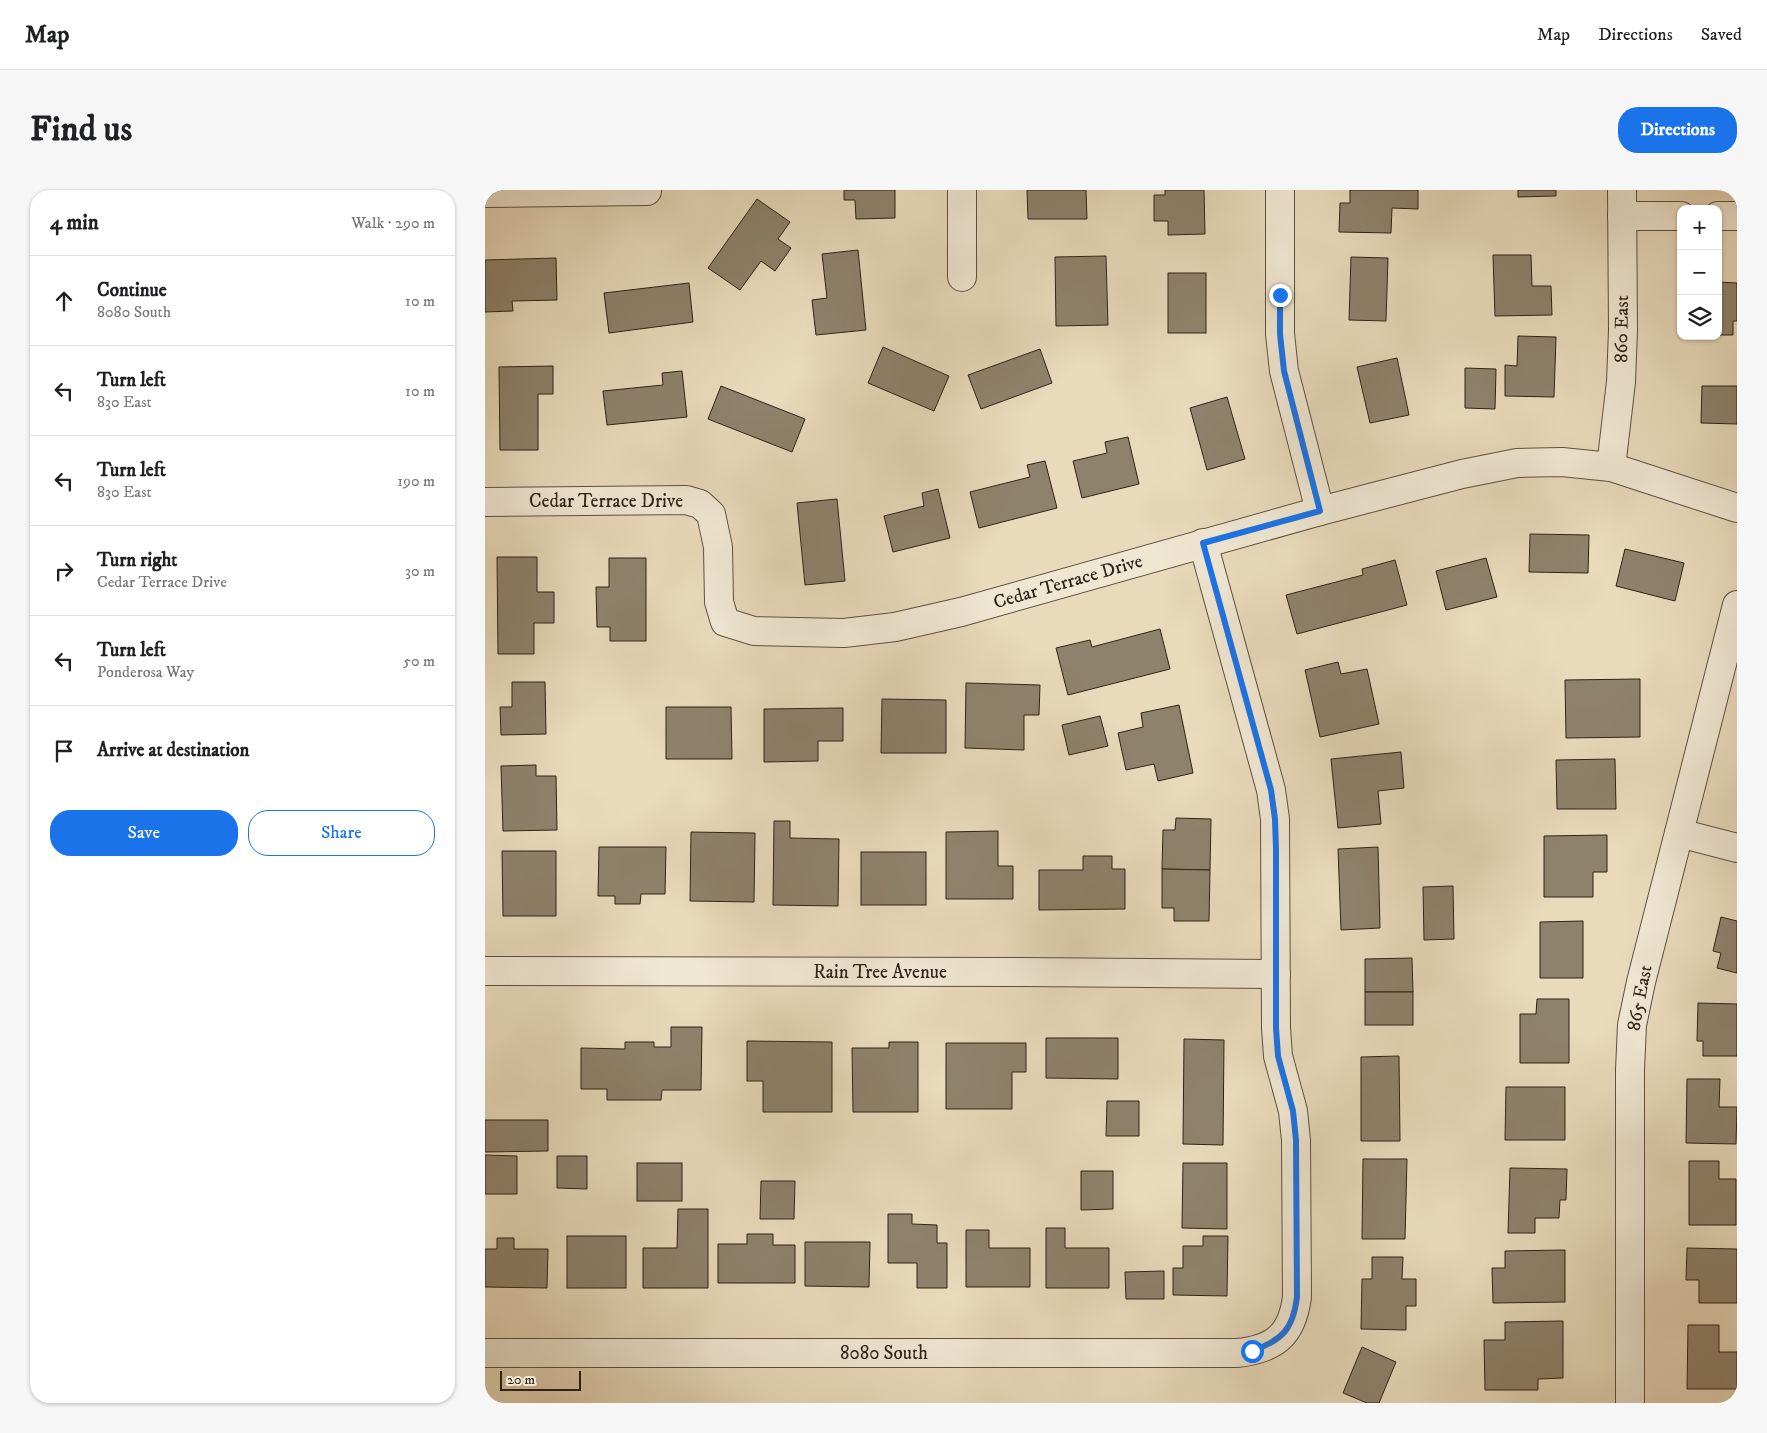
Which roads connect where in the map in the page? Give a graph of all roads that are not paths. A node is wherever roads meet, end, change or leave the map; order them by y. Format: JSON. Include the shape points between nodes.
{"nodes":[{"id":1,"x":962,"y":190,"type":"edge"},
{"id":2,"x":1279,"y":190,"type":"edge"},
{"id":3,"x":647,"y":191,"type":"dead end"},
{"id":4,"x":485,"y":193,"type":"edge"},
{"id":5,"x":1623,"y":203,"type":"edge"},
{"id":6,"x":1677,"y":215,"type":"edge"},
{"id":7,"x":1722,"y":216,"type":"edge"},
{"id":8,"x":1737,"y":216,"type":"edge"},
{"id":9,"x":962,"y":277,"type":"dead end"},
{"id":10,"x":1611,"y":467,"type":"junction"},
{"id":11,"x":485,"y":502,"type":"edge"},
{"id":12,"x":1737,"y":508,"type":"edge"},
{"id":13,"x":1320,"y":511,"type":"junction"},
{"id":14,"x":1203,"y":543,"type":"junction"},
{"id":15,"x":1737,"y":605,"type":"edge"},
{"id":16,"x":1679,"y":833,"type":"junction"},
{"id":17,"x":1737,"y":848,"type":"edge"},
{"id":18,"x":485,"y":971,"type":"edge"},
{"id":19,"x":1276,"y":974,"type":"junction"},
{"id":20,"x":485,"y":1353,"type":"edge"},
{"id":21,"x":1630,"y":1403,"type":"edge"}],
"edges":[{"from":1,"to":9,"type":"street"},
{"from":2,"to":13,"type":"street","via":[[1280,334],[1284,371]]},
{"from":3,"to":4,"type":"street"},
{"from":5,"to":6,"type":"street"},
{"from":5,"to":10,"type":"street","name":"860 East","via":[[1621,382]]},
{"from":7,"to":8,"type":"street"},
{"from":10,"to":12,"type":"street","name":"Cedar Terrace Drive"},
{"from":10,"to":13,"type":"street","name":"Cedar Terrace Drive","via":[[1562,462],[1517,463]]},
{"from":11,"to":14,"type":"street","name":"Cedar Terrace Drive","via":[[686,500],[700,504],[711,514],[718,547],[720,611],[725,622],[754,631],[844,632],[895,627],[961,612]]},
{"from":13,"to":14,"type":"street","name":"Cedar Terrace Drive"},
{"from":14,"to":19,"type":"street","via":[[1271,790],[1276,849]]},
{"from":15,"to":16,"type":"street","name":"865 East"},
{"from":16,"to":17,"type":"street"},
{"from":16,"to":21,"type":"street","name":"865 East","via":[[1632,1025]]},
{"from":18,"to":19,"type":"street","name":"Rain Tree Avenue"},
{"from":19,"to":20,"type":"street","name":"8080 South","via":[[1278,1056],[1293,1111],[1296,1140],[1297,1297],[1289,1327],[1279,1339],[1252,1351],[1237,1353]]}]}
